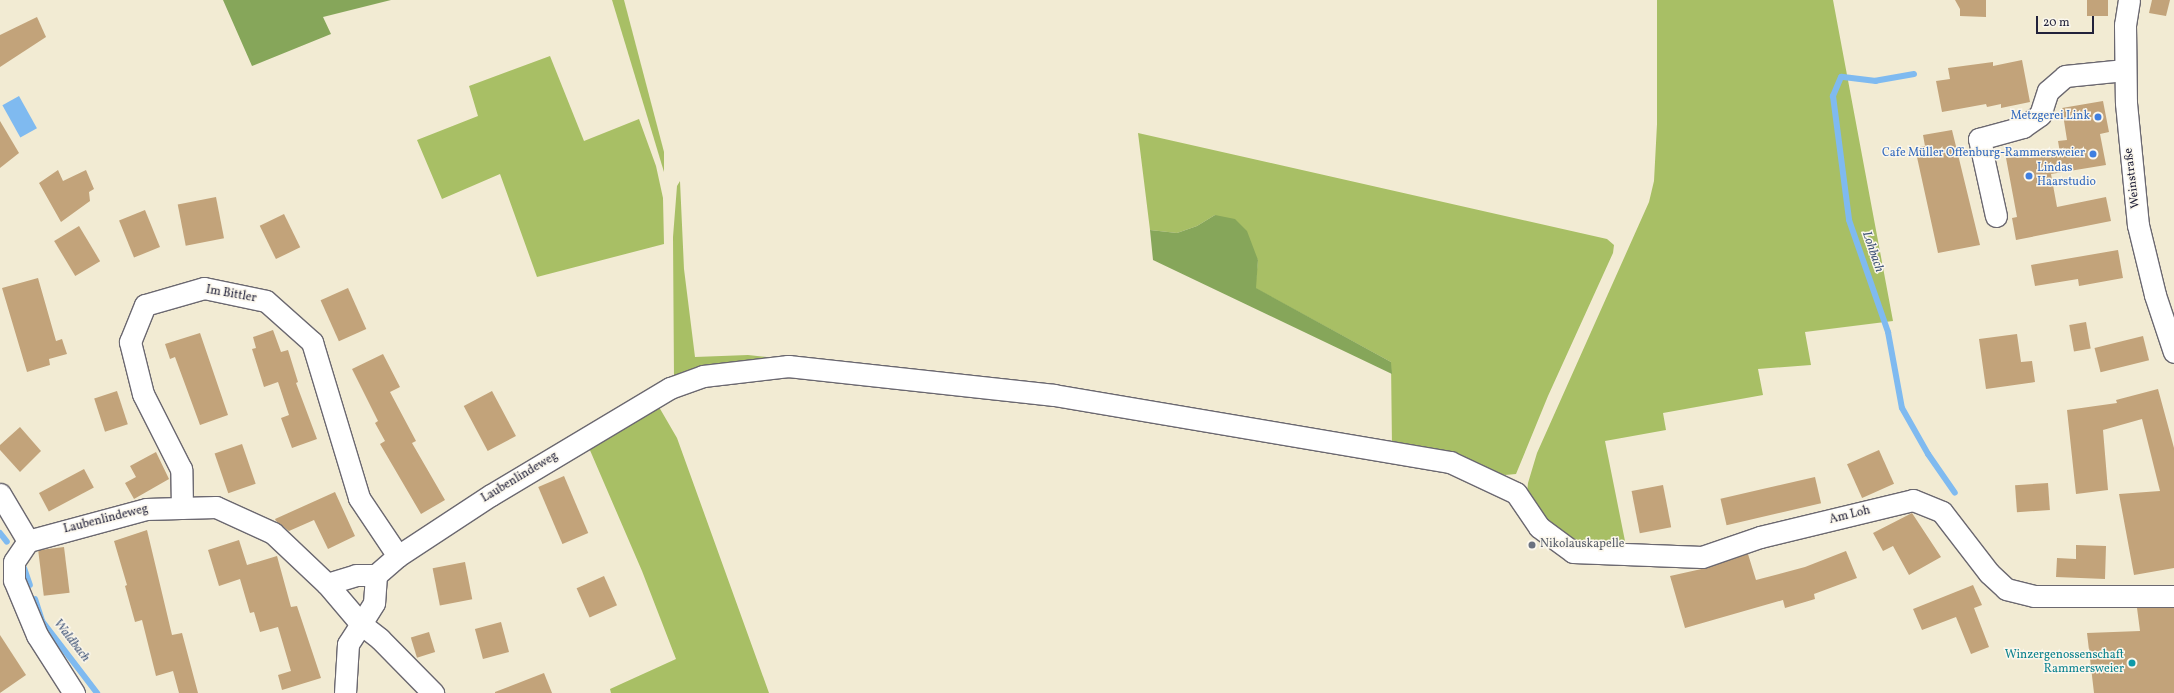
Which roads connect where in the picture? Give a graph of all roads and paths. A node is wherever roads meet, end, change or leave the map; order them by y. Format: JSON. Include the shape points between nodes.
{"nodes":[{"id":1,"x":2129,"y":0,"type":"edge"},
{"id":2,"x":2125,"y":70,"type":"junction"},
{"id":3,"x":1996,"y":216,"type":"dead end"},
{"id":4,"x":2174,"y":352,"type":"edge"},
{"id":5,"x":0,"y":494,"type":"edge"},
{"id":6,"x":1516,"y":494,"type":"joint"},
{"id":7,"x":182,"y":508,"type":"junction"},
{"id":8,"x":28,"y":540,"type":"junction"},
{"id":9,"x":398,"y":556,"type":"junction"},
{"id":10,"x":376,"y":575,"type":"junction"},
{"id":11,"x":327,"y":584,"type":"junction"},
{"id":12,"x":2174,"y":596,"type":"edge"},
{"id":13,"x":360,"y":624,"type":"junction"},
{"id":14,"x":74,"y":693,"type":"edge"},
{"id":15,"x":345,"y":693,"type":"edge"},
{"id":16,"x":433,"y":693,"type":"edge"}],
"edges":[{"from":1,"to":2,"type":"street","name":"Weinstraße","via":[[2125,25]]},
{"from":2,"to":3,"type":"street","via":[[2065,76],[2048,91],[2040,115],[2023,127],[1979,139]]},
{"from":2,"to":4,"type":"street","name":"Weinstraße","via":[[2129,154],[2138,225],[2155,296]]},
{"from":5,"to":8,"type":"street"},
{"from":6,"to":9,"type":"street","name":"Laubenlindeweg","via":[[1450,462],[1054,395],[788,366],[703,376],[670,388],[491,495]]},
{"from":6,"to":12,"type":"street","name":"Am Loh","via":[[1539,527],[1573,552],[1650,556],[1702,556],[1760,537],[1913,500],[1942,512],[1989,573],[2006,589],[2034,596]]},
{"from":7,"to":8,"type":"street","name":"Laubenlindeweg","via":[[146,509]]},
{"from":7,"to":9,"type":"street","name":"Im Bittler","via":[[181,469],[143,394],[130,342],[145,305],[204,288],[266,302],[312,342],[358,498]]},
{"from":7,"to":11,"type":"street","name":"Laubenlindeweg","via":[[216,507],[273,533]]},
{"from":8,"to":14,"type":"street","via":[[14,562],[16,585],[36,635]]},
{"from":9,"to":10,"type":"street","name":"Laubenlindeweg"},
{"from":10,"to":11,"type":"street","via":[[356,575]]},
{"from":10,"to":13,"type":"street","via":[[374,603]]},
{"from":11,"to":13,"type":"street","name":"Laubenlindeweg"},
{"from":13,"to":15,"type":"street","via":[[348,644]]},
{"from":13,"to":16,"type":"street","name":"Laubenlindeweg","via":[[380,639]]}]}
